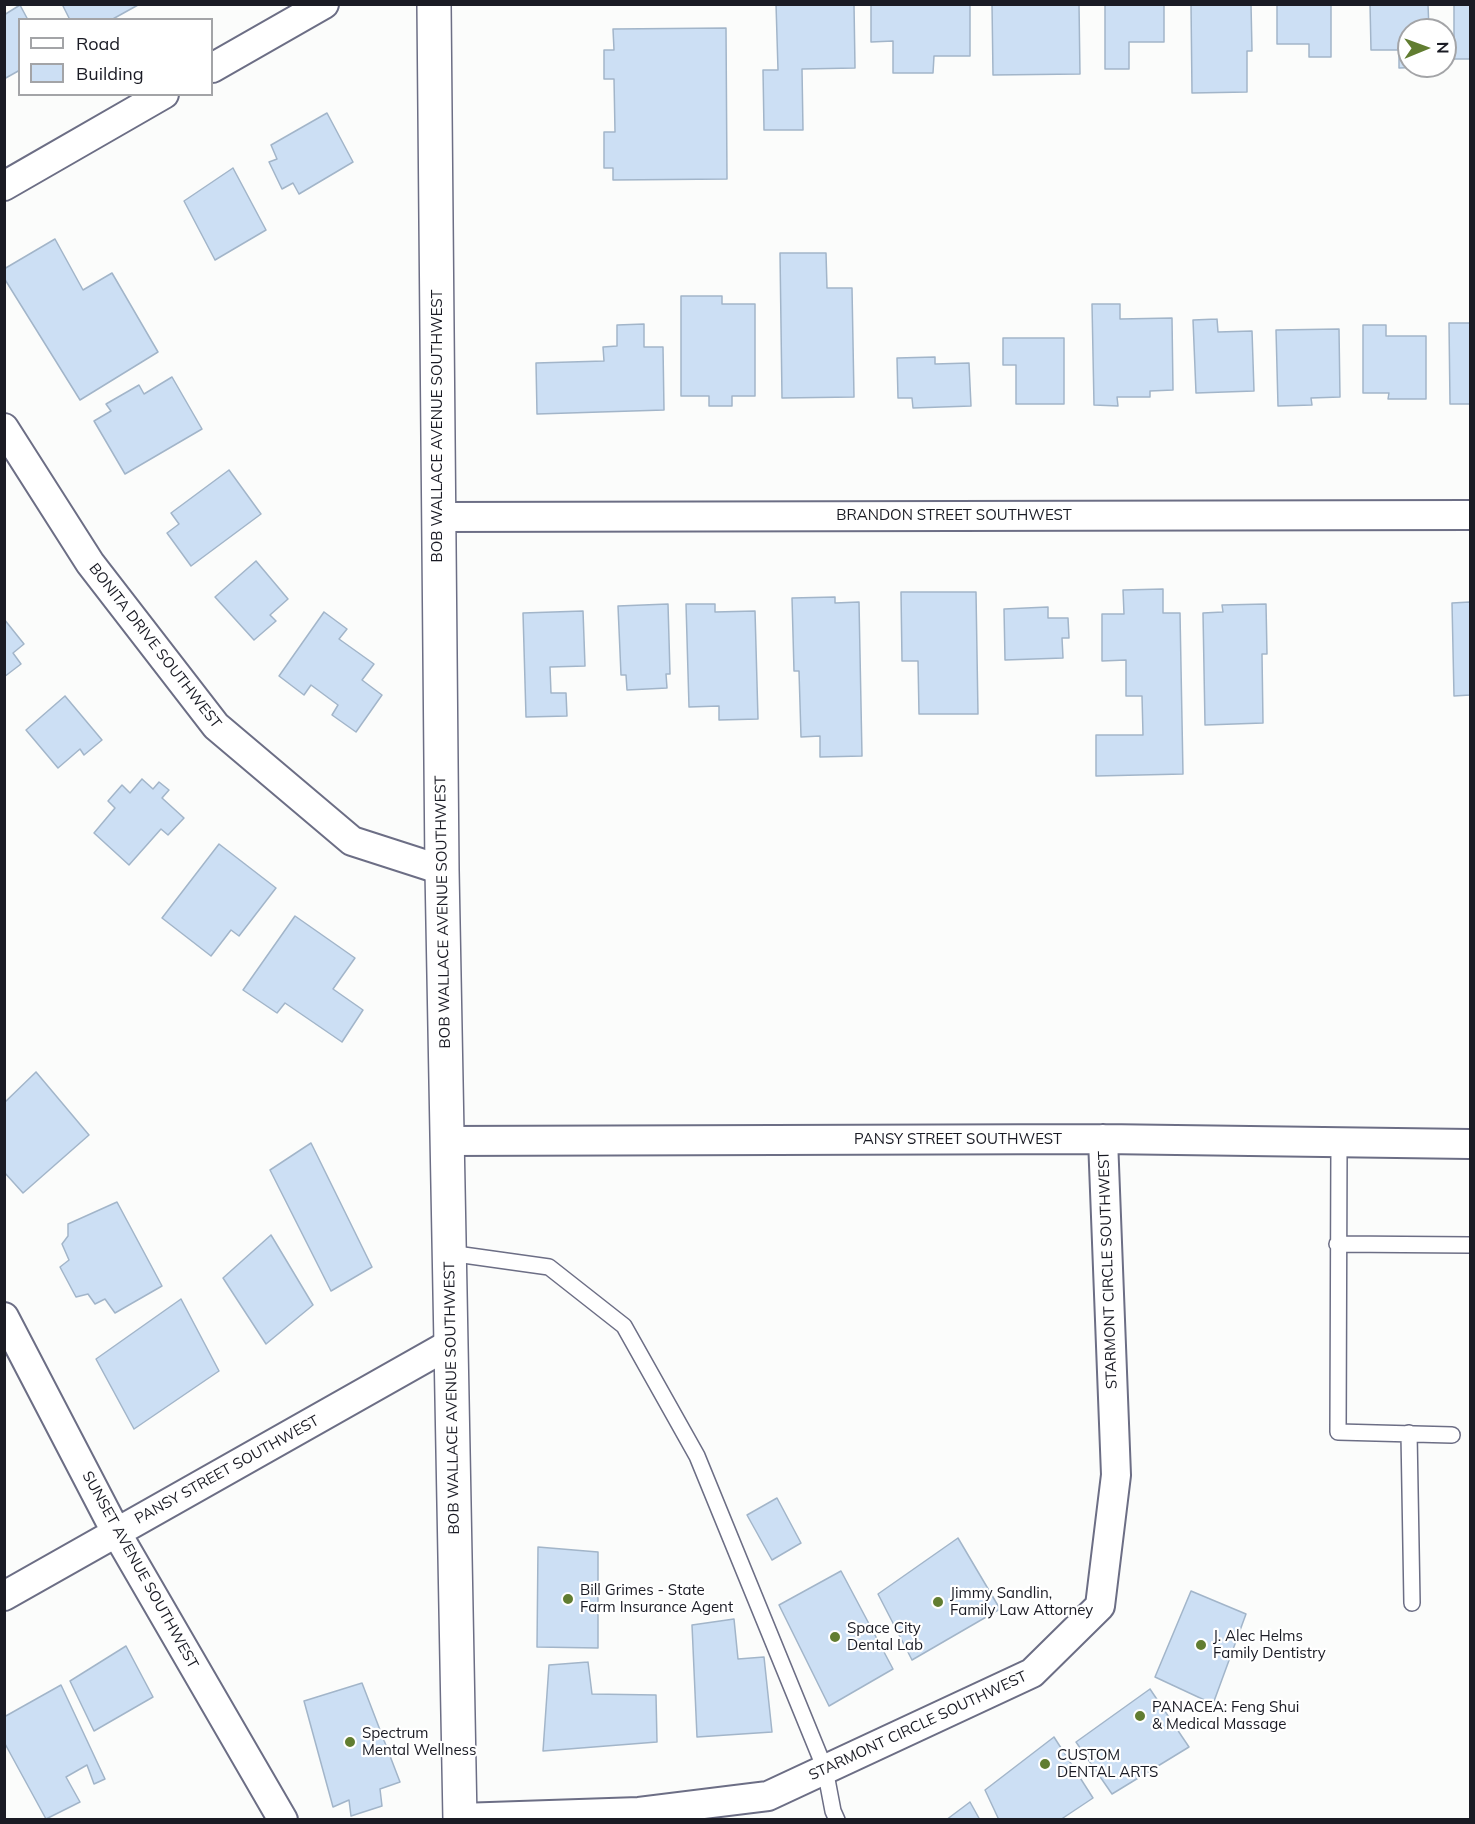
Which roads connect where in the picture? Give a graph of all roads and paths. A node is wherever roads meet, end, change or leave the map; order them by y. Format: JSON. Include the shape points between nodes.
{"nodes":[{"id":1,"x":324,"y":4,"type":"edge"},
{"id":2,"x":434,"y":4,"type":"edge"},
{"id":3,"x":213,"y":67,"type":"edge"},
{"id":4,"x":161,"y":96,"type":"edge"},
{"id":5,"x":4,"y":186,"type":"edge"},
{"id":6,"x":4,"y":428,"type":"edge"},
{"id":7,"x":1470,"y":515,"type":"edge"},
{"id":8,"x":438,"y":517,"type":"junction"},
{"id":9,"x":442,"y":870,"type":"junction"},
{"id":10,"x":1103,"y":1139,"type":"junction"},
{"id":11,"x":446,"y":1141,"type":"junction"},
{"id":12,"x":1339,"y":1142,"type":"junction"},
{"id":13,"x":1470,"y":1144,"type":"edge"},
{"id":14,"x":1337,"y":1244,"type":"junction"},
{"id":15,"x":1470,"y":1245,"type":"edge"},
{"id":16,"x":449,"y":1253,"type":"junction"},
{"id":17,"x":4,"y":1317,"type":"edge"},
{"id":18,"x":450,"y":1344,"type":"junction"},
{"id":19,"x":1409,"y":1433,"type":"junction"},
{"id":20,"x":1452,"y":1435,"type":"dead end"},
{"id":21,"x":116,"y":1532,"type":"junction"},
{"id":22,"x":4,"y":1596,"type":"edge"},
{"id":23,"x":1412,"y":1603,"type":"dead end"},
{"id":24,"x":825,"y":1769,"type":"junction"},
{"id":25,"x":460,"y":1819,"type":"edge"},
{"id":26,"x":283,"y":1820,"type":"edge"},
{"id":27,"x":837,"y":1820,"type":"edge"}],
"edges":[{"from":1,"to":3,"type":"street"},
{"from":2,"to":8,"type":"main road","name":"BOB WALLACE AVENUE SOUTHWEST"},
{"from":4,"to":5,"type":"street"},
{"from":6,"to":9,"type":"street","name":"BONITA DRIVE SOUTHWEST","via":[[90,563],[216,726],[352,841]]},
{"from":7,"to":8,"type":"street","name":"BRANDON STREET SOUTHWEST"},
{"from":8,"to":9,"type":"main road","name":"BOB WALLACE AVENUE SOUTHWEST"},
{"from":9,"to":11,"type":"main road","name":"BOB WALLACE AVENUE SOUTHWEST"},
{"from":10,"to":11,"type":"street","name":"PANSY STREET SOUTHWEST"},
{"from":10,"to":12,"type":"street","name":"PANSY STREET SOUTHWEST"},
{"from":10,"to":24,"type":"street","name":"STARMONT CIRCLE SOUTHWEST","via":[[1116,1475],[1100,1606],[1032,1672]]},
{"from":11,"to":16,"type":"main road","name":"BOB WALLACE AVENUE SOUTHWEST"},
{"from":12,"to":13,"type":"street","name":"PANSY STREET SOUTHWEST"},
{"from":12,"to":14,"type":"lane"},
{"from":14,"to":15,"type":"lane"},
{"from":14,"to":19,"type":"lane","via":[[1338,1432]]},
{"from":16,"to":18,"type":"main road","name":"BOB WALLACE AVENUE SOUTHWEST"},
{"from":16,"to":24,"type":"lane","via":[[549,1267],[624,1326],[697,1456]]},
{"from":17,"to":21,"type":"street","name":"SUNSET AVENUE SOUTHWEST"},
{"from":18,"to":21,"type":"street","name":"PANSY STREET SOUTHWEST"},
{"from":18,"to":25,"type":"main road","name":"BOB WALLACE AVENUE SOUTHWEST"},
{"from":19,"to":20,"type":"lane"},
{"from":19,"to":23,"type":"lane"},
{"from":21,"to":22,"type":"street","name":"PANSY STREET SOUTHWEST"},
{"from":21,"to":26,"type":"street","name":"SUNSET AVENUE SOUTHWEST"},
{"from":24,"to":25,"type":"street","name":"STARMONT CIRCLE SOUTHWEST","via":[[768,1796],[639,1812]]},
{"from":24,"to":27,"type":"lane"}]}
